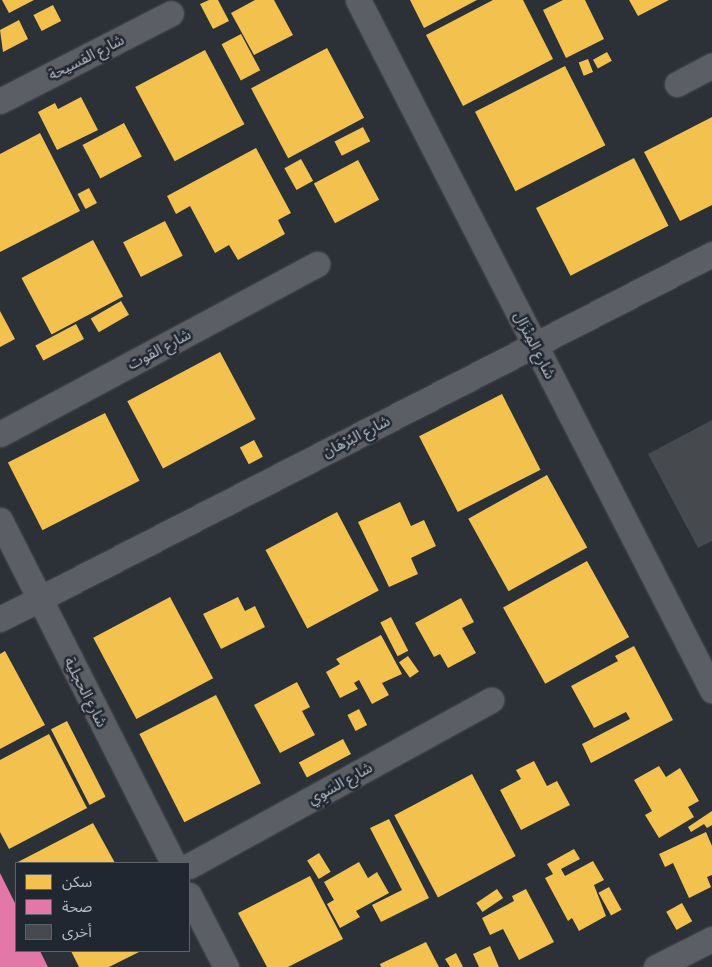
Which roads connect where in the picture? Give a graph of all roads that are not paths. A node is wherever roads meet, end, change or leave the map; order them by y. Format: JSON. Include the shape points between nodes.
{"nodes":[{"id":1,"x":358,"y":0,"type":"edge"},
{"id":2,"x":171,"y":13,"type":"dead end"},
{"id":3,"x":712,"y":65,"type":"edge"},
{"id":4,"x":677,"y":84,"type":"dead end"},
{"id":5,"x":0,"y":101,"type":"edge"},
{"id":6,"x":712,"y":254,"type":"edge"},
{"id":7,"x":317,"y":264,"type":"dead end"},
{"id":8,"x":535,"y":345,"type":"junction"},
{"id":9,"x":0,"y":434,"type":"edge"},
{"id":10,"x":0,"y":520,"type":"edge"},
{"id":11,"x":39,"y":598,"type":"junction"},
{"id":12,"x":0,"y":619,"type":"edge"},
{"id":13,"x":712,"y":690,"type":"edge"},
{"id":14,"x":491,"y":700,"type":"dead end"},
{"id":15,"x":171,"y":862,"type":"edge"},
{"id":16,"x":190,"y":865,"type":"edge"},
{"id":17,"x":190,"y":897,"type":"edge"},
{"id":18,"x":712,"y":939,"type":"edge"},
{"id":19,"x":226,"y":967,"type":"edge"},
{"id":20,"x":656,"y":967,"type":"edge"}],
"edges":[{"from":1,"to":8,"type":"street","name":"شارع المِنْزَال"},
{"from":2,"to":5,"type":"street","name":"شارع الفسيحة"},
{"from":3,"to":4,"type":"street"},
{"from":6,"to":8,"type":"street","name":"شارع البُرْهَان"},
{"from":7,"to":9,"type":"street","name":"شارع القوت"},
{"from":8,"to":11,"type":"street","name":"شارع البُرْهَان"},
{"from":8,"to":13,"type":"street","name":"شارع المِنْزَال"},
{"from":10,"to":11,"type":"street","name":"شارع الحجلية"},
{"from":11,"to":12,"type":"street","name":"شارع البُرْهَان"},
{"from":11,"to":15,"type":"street","name":"شارع الحجلية"},
{"from":14,"to":16,"type":"street","name":"شارع السَوِي"},
{"from":17,"to":19,"type":"street"},
{"from":18,"to":20,"type":"street"}]}
